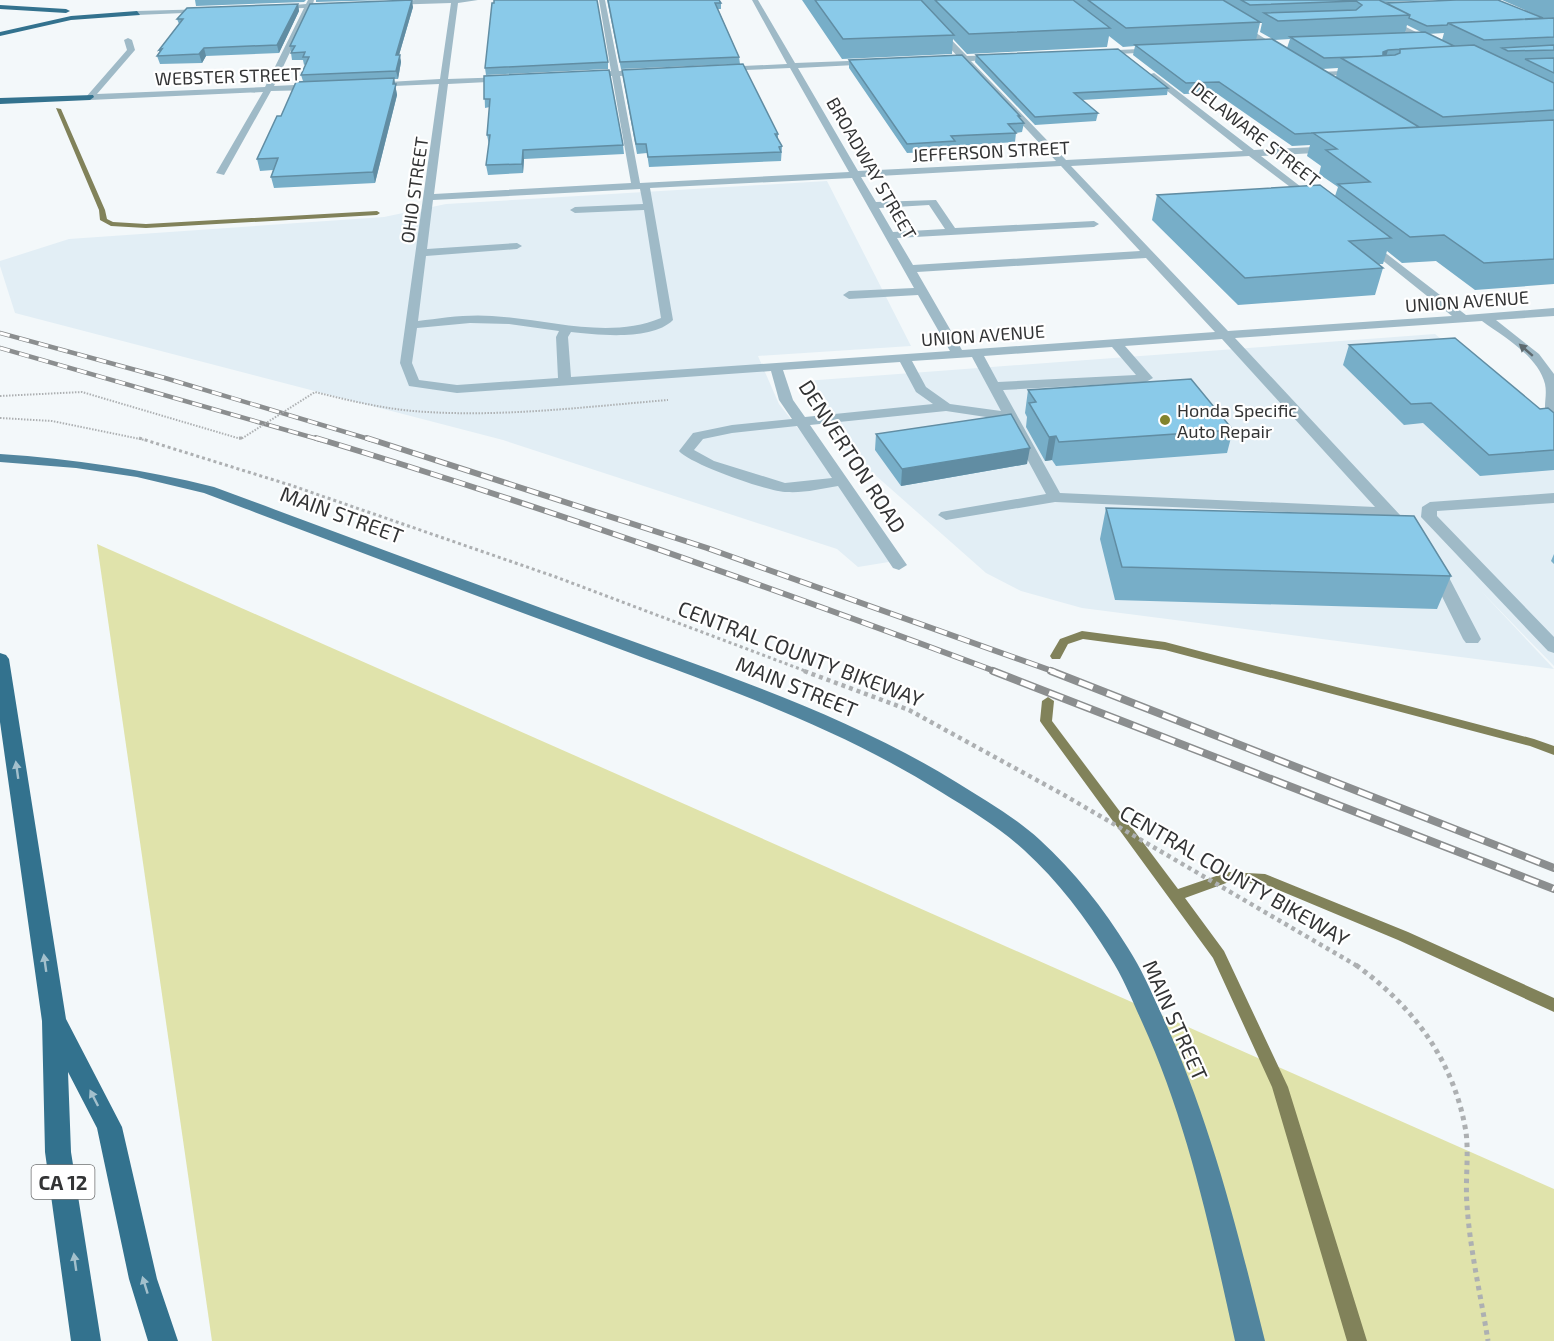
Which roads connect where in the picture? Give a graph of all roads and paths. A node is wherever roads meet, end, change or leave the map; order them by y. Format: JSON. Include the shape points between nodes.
{"nodes":[{"id":1,"x":455,"y":0,"type":"edge"},
{"id":2,"x":475,"y":0,"type":"edge"},
{"id":3,"x":602,"y":0,"type":"edge"},
{"id":4,"x":755,"y":0,"type":"edge"},
{"id":5,"x":909,"y":0,"type":"edge"},
{"id":6,"x":1198,"y":0,"type":"edge"},
{"id":7,"x":1347,"y":0,"type":"edge"},
{"id":8,"x":310,"y":3,"type":"edge"},
{"id":9,"x":378,"y":4,"type":"edge"},
{"id":10,"x":343,"y":5,"type":"edge"},
{"id":11,"x":1382,"y":6,"type":"edge"},
{"id":12,"x":0,"y":7,"type":"edge"},
{"id":13,"x":1361,"y":7,"type":"junction"},
{"id":14,"x":263,"y":8,"type":"edge"},
{"id":15,"x":217,"y":10,"type":"edge"},
{"id":16,"x":137,"y":12,"type":"junction"},
{"id":17,"x":1244,"y":28,"type":"junction"},
{"id":18,"x":1256,"y":28,"type":"dead end"},
{"id":19,"x":0,"y":34,"type":"edge"},
{"id":20,"x":1104,"y":39,"type":"edge"},
{"id":21,"x":1405,"y":39,"type":"edge"},
{"id":22,"x":1424,"y":39,"type":"junction"},
{"id":23,"x":128,"y":40,"type":"dead end"},
{"id":24,"x":1437,"y":42,"type":"edge"},
{"id":25,"x":1282,"y":44,"type":"edge"},
{"id":26,"x":1259,"y":45,"type":"edge"},
{"id":27,"x":1271,"y":45,"type":"junction"},
{"id":28,"x":1166,"y":50,"type":"edge"},
{"id":29,"x":1120,"y":51,"type":"junction"},
{"id":30,"x":1084,"y":53,"type":"edge"},
{"id":31,"x":1013,"y":56,"type":"edge"},
{"id":32,"x":1291,"y":57,"type":"edge"},
{"id":33,"x":966,"y":58,"type":"junction"},
{"id":34,"x":932,"y":60,"type":"edge"},
{"id":35,"x":887,"y":62,"type":"edge"},
{"id":36,"x":794,"y":66,"type":"junction"},
{"id":37,"x":710,"y":70,"type":"edge"},
{"id":38,"x":651,"y":72,"type":"edge"},
{"id":39,"x":1365,"y":72,"type":"edge"},
{"id":40,"x":616,"y":74,"type":"junction"},
{"id":41,"x":582,"y":75,"type":"edge"},
{"id":42,"x":523,"y":78,"type":"edge"},
{"id":43,"x":444,"y":82,"type":"junction"},
{"id":44,"x":361,"y":86,"type":"edge"},
{"id":45,"x":1338,"y":86,"type":"edge"},
{"id":46,"x":326,"y":87,"type":"edge"},
{"id":47,"x":268,"y":90,"type":"junction"},
{"id":48,"x":90,"y":97,"type":"junction"},
{"id":49,"x":0,"y":101,"type":"edge"},
{"id":50,"x":1344,"y":149,"type":"edge"},
{"id":51,"x":1251,"y":154,"type":"junction"},
{"id":52,"x":1062,"y":164,"type":"junction"},
{"id":53,"x":221,"y":173,"type":"dead end"},
{"id":54,"x":855,"y":174,"type":"junction"},
{"id":55,"x":641,"y":186,"type":"junction"},
{"id":56,"x":430,"y":197,"type":"junction"},
{"id":57,"x":873,"y":205,"type":"junction"},
{"id":58,"x":649,"y":207,"type":"junction"},
{"id":59,"x":575,"y":210,"type":"dead end"},
{"id":60,"x":1324,"y":210,"type":"edge"},
{"id":61,"x":1094,"y":224,"type":"dead end"},
{"id":62,"x":952,"y":232,"type":"junction"},
{"id":63,"x":890,"y":235,"type":"junction"},
{"id":64,"x":1360,"y":238,"type":"edge"},
{"id":65,"x":517,"y":246,"type":"dead end"},
{"id":66,"x":422,"y":253,"type":"junction"},
{"id":67,"x":1149,"y":254,"type":"junction"},
{"id":68,"x":909,"y":269,"type":"junction"},
{"id":69,"x":922,"y":291,"type":"junction"},
{"id":70,"x":849,"y":295,"type":"dead end"},
{"id":71,"x":1554,"y":312,"type":"edge"},
{"id":72,"x":1485,"y":317,"type":"junction"},
{"id":73,"x":1464,"y":319,"type":"junction"},
{"id":74,"x":412,"y":325,"type":"junction"},
{"id":75,"x":567,"y":327,"type":"junction"},
{"id":76,"x":1224,"y":336,"type":"junction"},
{"id":77,"x":1116,"y":344,"type":"junction"},
{"id":78,"x":976,"y":353,"type":"junction"},
{"id":79,"x":958,"y":354,"type":"junction"},
{"id":80,"x":904,"y":358,"type":"junction"},
{"id":81,"x":776,"y":367,"type":"junction"},
{"id":82,"x":565,"y":381,"type":"junction"},
{"id":83,"x":414,"y":383,"type":"joint"},
{"id":84,"x":995,"y":386,"type":"junction"},
{"id":85,"x":0,"y":396,"type":"edge"},
{"id":86,"x":668,"y":400,"type":"dead end"},
{"id":87,"x":946,"y":407,"type":"junction"},
{"id":88,"x":1012,"y":417,"type":"junction"},
{"id":89,"x":0,"y":418,"type":"edge"},
{"id":90,"x":1554,"y":418,"type":"edge"},
{"id":91,"x":801,"y":423,"type":"junction"},
{"id":92,"x":0,"y":458,"type":"edge"},
{"id":93,"x":842,"y":481,"type":"junction"},
{"id":94,"x":1055,"y":496,"type":"junction"},
{"id":95,"x":1554,"y":498,"type":"edge"},
{"id":96,"x":1389,"y":512,"type":"junction"},
{"id":97,"x":946,"y":515,"type":"dead end"},
{"id":98,"x":899,"y":565,"type":"dead end"},
{"id":99,"x":1472,"y":639,"type":"dead end"},
{"id":100,"x":1554,"y":647,"type":"edge"},
{"id":101,"x":0,"y":659,"type":"edge"},
{"id":102,"x":54,"y":1021,"type":"junction"},
{"id":103,"x":86,"y":1341,"type":"edge"},
{"id":104,"x":163,"y":1341,"type":"edge"},
{"id":105,"x":1250,"y":1341,"type":"edge"},
{"id":106,"x":1488,"y":1341,"type":"edge"}],
"edges":[{"from":1,"to":2,"type":"street"},
{"from":1,"to":9,"type":"street"},
{"from":1,"to":43,"type":"street","name":"OHIO STREET"},
{"from":3,"to":40,"type":"street"},
{"from":4,"to":36,"type":"street","name":"BROADWAY STREET"},
{"from":5,"to":33,"type":"street"},
{"from":6,"to":17,"type":"street"},
{"from":7,"to":13,"type":"street"},
{"from":8,"to":10,"type":"street"},
{"from":8,"to":14,"type":"street"},
{"from":8,"to":47,"type":"street"},
{"from":11,"to":13,"type":"street"},
{"from":12,"to":16,"type":"highway"},
{"from":13,"to":22,"type":"street"},
{"from":15,"to":16,"type":"street"},
{"from":16,"to":19,"type":"highway","via":[[71,18]]},
{"from":17,"to":18,"type":"street"},
{"from":17,"to":27,"type":"street"},
{"from":20,"to":29,"type":"street","name":"DELAWARE STREET"},
{"from":21,"to":22,"type":"street"},
{"from":22,"to":24,"type":"street"},
{"from":23,"to":48,"type":"street","via":[[131,50]]},
{"from":25,"to":27,"type":"street"},
{"from":26,"to":27,"type":"street"},
{"from":27,"to":32,"type":"street"},
{"from":28,"to":29,"type":"street"},
{"from":29,"to":30,"type":"street"},
{"from":29,"to":51,"type":"street","name":"DELAWARE STREET"},
{"from":31,"to":33,"type":"street"},
{"from":33,"to":34,"type":"street"},
{"from":33,"to":52,"type":"street"},
{"from":35,"to":36,"type":"street"},
{"from":36,"to":37,"type":"street"},
{"from":36,"to":54,"type":"street","name":"BROADWAY STREET"},
{"from":38,"to":40,"type":"street"},
{"from":39,"to":45,"type":"street","via":[[1316,72]]},
{"from":40,"to":41,"type":"street"},
{"from":40,"to":55,"type":"street"},
{"from":42,"to":43,"type":"street"},
{"from":43,"to":44,"type":"street"},
{"from":43,"to":56,"type":"street","name":"OHIO STREET"},
{"from":46,"to":47,"type":"street","name":"WEBSTER STREET"},
{"from":47,"to":48,"type":"street","name":"WEBSTER STREET"},
{"from":47,"to":53,"type":"street"},
{"from":48,"to":49,"type":"highway"},
{"from":50,"to":51,"type":"street","name":"JEFFERSON STREET"},
{"from":51,"to":52,"type":"street","name":"JEFFERSON STREET"},
{"from":51,"to":60,"type":"street","name":"DELAWARE STREET"},
{"from":52,"to":54,"type":"street","name":"JEFFERSON STREET"},
{"from":52,"to":67,"type":"street"},
{"from":54,"to":55,"type":"street","name":"JEFFERSON STREET"},
{"from":54,"to":57,"type":"street","name":"BROADWAY STREET"},
{"from":55,"to":56,"type":"street","name":"JEFFERSON STREET"},
{"from":55,"to":58,"type":"street"},
{"from":56,"to":66,"type":"street","name":"OHIO STREET"},
{"from":57,"to":62,"type":"street","via":[[932,202]]},
{"from":57,"to":63,"type":"street","name":"BROADWAY STREET"},
{"from":58,"to":59,"type":"street"},
{"from":58,"to":75,"type":"street","via":[[667,320],[650,328],[631,330]]},
{"from":61,"to":62,"type":"street"},
{"from":62,"to":63,"type":"street"},
{"from":63,"to":68,"type":"street","name":"BROADWAY STREET"},
{"from":64,"to":73,"type":"street"},
{"from":65,"to":66,"type":"street"},
{"from":66,"to":74,"type":"street","name":"OHIO STREET"},
{"from":67,"to":68,"type":"street"},
{"from":67,"to":76,"type":"street"},
{"from":68,"to":69,"type":"street","name":"BROADWAY STREET"},
{"from":69,"to":70,"type":"street"},
{"from":69,"to":79,"type":"street","name":"BROADWAY STREET"},
{"from":71,"to":72,"type":"street","name":"UNION AVENUE"},
{"from":72,"to":73,"type":"street","name":"UNION AVENUE"},
{"from":90,"to":72,"type":"street","one_way":true,"via":[[1548,403],[1553,388],[1546,371],[1530,352]]},
{"from":73,"to":76,"type":"street","name":"UNION AVENUE"},
{"from":74,"to":75,"type":"street","via":[[489,319]]},
{"from":74,"to":83,"type":"street","name":"OHIO STREET","via":[[406,363]]},
{"from":75,"to":82,"type":"street","via":[[562,337]]},
{"from":76,"to":77,"type":"street","name":"UNION AVENUE"},
{"from":76,"to":96,"type":"street"},
{"from":77,"to":78,"type":"street","name":"UNION AVENUE"},
{"from":77,"to":84,"type":"street","via":[[1146,378]]},
{"from":78,"to":79,"type":"street","name":"UNION AVENUE"},
{"from":78,"to":84,"type":"street"},
{"from":79,"to":80,"type":"street","name":"UNION AVENUE"},
{"from":80,"to":81,"type":"street","name":"UNION AVENUE"},
{"from":80,"to":87,"type":"street","via":[[921,389]]},
{"from":81,"to":82,"type":"street","name":"UNION AVENUE"},
{"from":81,"to":91,"type":"street","name":"DENVERTON ROAD","via":[[786,400]]},
{"from":82,"to":83,"type":"street","name":"UNION AVENUE","via":[[457,388]]},
{"from":84,"to":88,"type":"street"},
{"from":85,"to":86,"type":"path","bridge":true,"via":[[82,392],[241,439],[315,392],[378,407],[452,413]]},
{"from":87,"to":88,"type":"street"},
{"from":87,"to":91,"type":"street"},
{"from":88,"to":94,"type":"street"},
{"from":89,"to":106,"type":"path","name":"CENTRAL COUNTY BIKEWAY","via":[[105,430],[290,485],[556,577],[909,710],[1346,958],[1384,985],[1415,1017],[1442,1057],[1455,1086],[1466,1134],[1467,1206]]},
{"from":91,"to":93,"type":"street","name":"DENVERTON ROAD"},
{"from":91,"to":93,"type":"street","via":[[698,436],[686,451],[709,464],[784,488]]},
{"from":92,"to":105,"type":"main road","name":"MAIN STREET","via":[[137,473],[209,490],[820,720],[891,752],[998,818],[1039,852],[1079,897],[1119,952],[1165,1044],[1197,1135]]},
{"from":93,"to":98,"type":"street","name":"DENVERTON ROAD"},
{"from":94,"to":96,"type":"street"},
{"from":94,"to":97,"type":"street"},
{"from":95,"to":100,"type":"street","via":[[1430,507],[1429,517]]},
{"from":96,"to":99,"type":"street","via":[[1434,563]]},
{"from":102,"to":101,"type":"highway","number":"CA 12","one_way":true},
{"from":103,"to":102,"type":"highway","number":"CA 12","one_way":true,"via":[[58,1152]]},
{"from":104,"to":102,"type":"highway","one_way":true,"via":[[143,1279],[109,1127]]}]}
